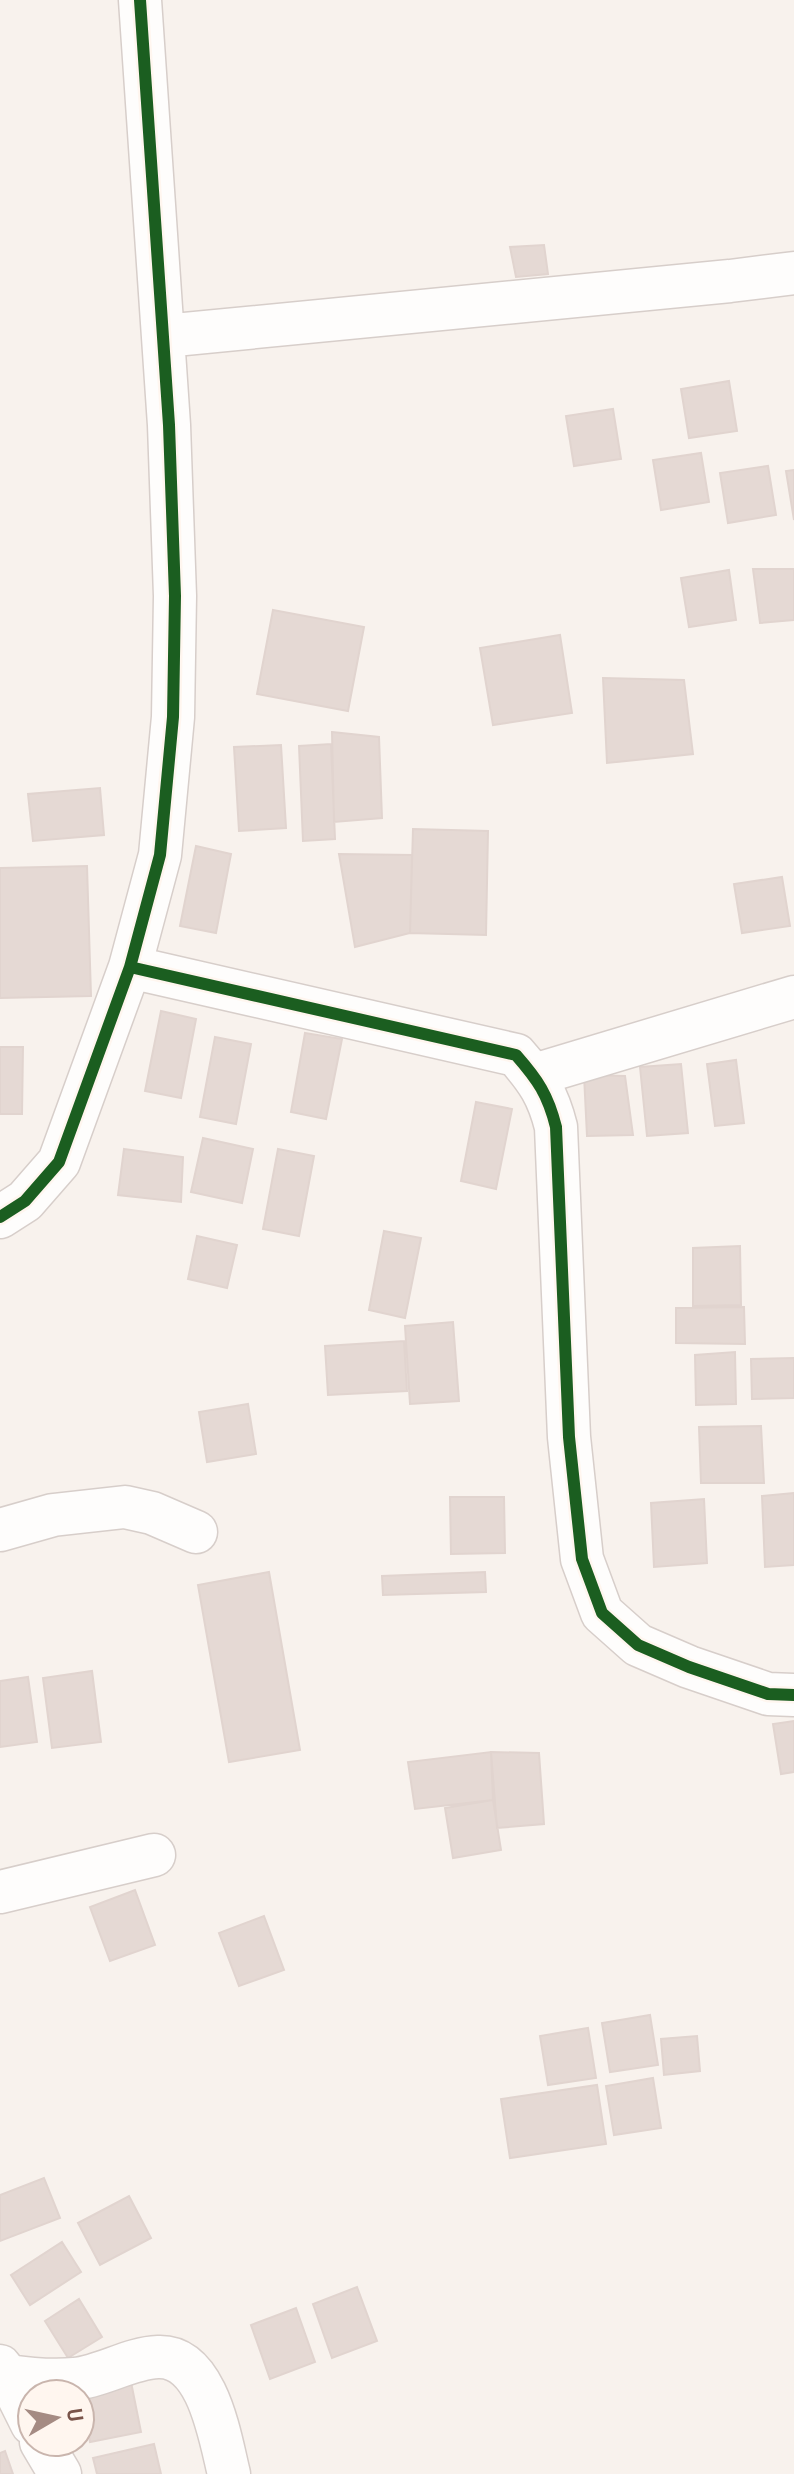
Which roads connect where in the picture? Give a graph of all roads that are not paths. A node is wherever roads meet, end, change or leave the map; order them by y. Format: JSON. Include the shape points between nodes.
{"nodes":[{"id":1,"x":140,"y":0,"type":"edge"},
{"id":2,"x":794,"y":273,"type":"edge"},
{"id":3,"x":164,"y":336,"type":"junction"},
{"id":4,"x":130,"y":967,"type":"junction"},
{"id":5,"x":794,"y":997,"type":"edge"},
{"id":6,"x":534,"y":1075,"type":"junction"},
{"id":7,"x":0,"y":1217,"type":"edge"},
{"id":8,"x":0,"y":1530,"type":"edge"},
{"id":9,"x":196,"y":1532,"type":"dead end"},
{"id":10,"x":794,"y":1695,"type":"edge"},
{"id":11,"x":154,"y":1855,"type":"dead end"},
{"id":12,"x":0,"y":1892,"type":"edge"},
{"id":13,"x":4,"y":2371,"type":"edge"},
{"id":14,"x":16,"y":2394,"type":"edge"},
{"id":15,"x":229,"y":2474,"type":"edge"}],
"edges":[{"from":1,"to":3,"type":"street"},
{"from":2,"to":3,"type":"street"},
{"from":3,"to":4,"type":"street","via":[[175,596],[173,717],[160,855]]},
{"from":4,"to":6,"type":"street","via":[[516,1055]]},
{"from":4,"to":7,"type":"street","via":[[59,1162],[25,1201]]},
{"from":5,"to":6,"type":"street"},
{"from":6,"to":10,"type":"street","via":[[549,1099],[556,1127],[569,1437],[582,1559],[602,1613],[638,1645],[689,1667],[768,1694]]},
{"from":8,"to":9,"type":"street","via":[[53,1515],[125,1507]]},
{"from":11,"to":12,"type":"street"},
{"from":13,"to":14,"type":"street"},
{"from":13,"to":15,"type":"street","via":[[77,2379],[159,2357],[177,2360],[197,2379],[212,2408]]}]}
